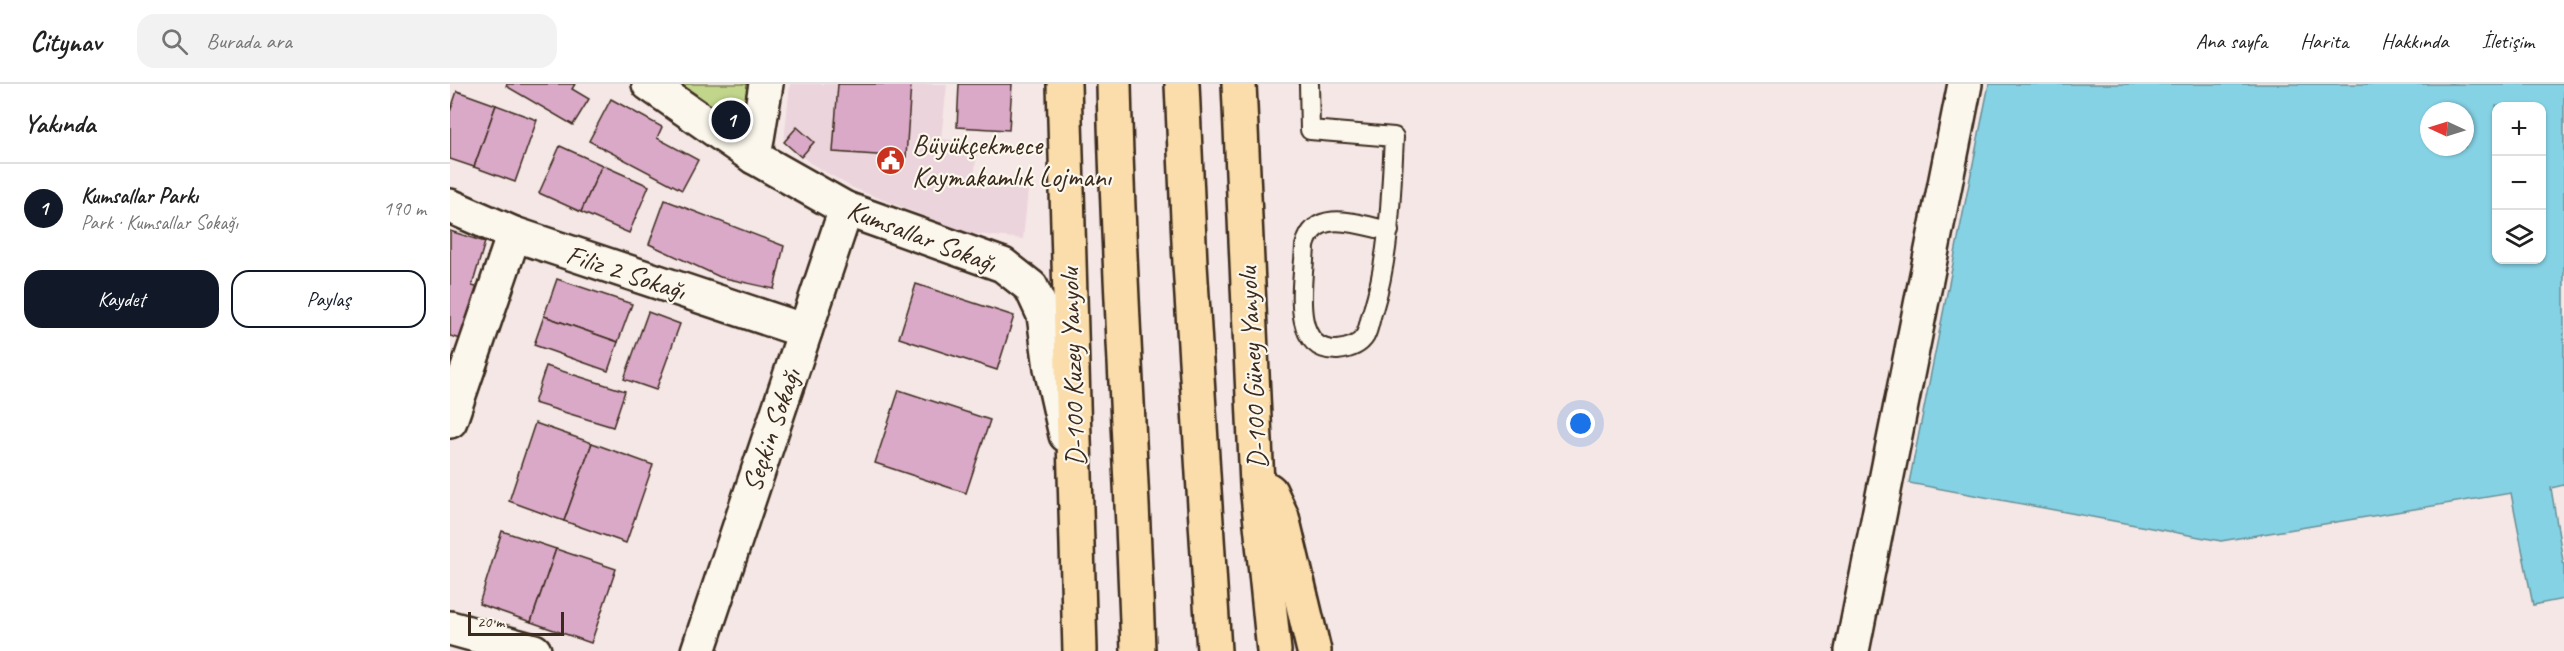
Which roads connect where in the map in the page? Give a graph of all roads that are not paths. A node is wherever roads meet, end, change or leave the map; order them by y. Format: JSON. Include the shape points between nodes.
{"nodes":[{"id":1,"x":649,"y":84,"type":"edge"},
{"id":2,"x":766,"y":84,"type":"edge"},
{"id":3,"x":1064,"y":84,"type":"edge"},
{"id":4,"x":1114,"y":84,"type":"edge"},
{"id":5,"x":1182,"y":84,"type":"edge"},
{"id":6,"x":1239,"y":84,"type":"edge"},
{"id":7,"x":1309,"y":84,"type":"edge"},
{"id":8,"x":1965,"y":84,"type":"edge"},
{"id":9,"x":754,"y":157,"type":"junction"},
{"id":10,"x":450,"y":206,"type":"edge"},
{"id":11,"x":846,"y":209,"type":"junction"},
{"id":12,"x":1389,"y":231,"type":"junction"},
{"id":13,"x":514,"y":234,"type":"junction"},
{"id":14,"x":805,"y":331,"type":"junction"},
{"id":15,"x":450,"y":421,"type":"edge"},
{"id":16,"x":1075,"y":474,"type":"junction"},
{"id":17,"x":1257,"y":484,"type":"junction"},
{"id":18,"x":450,"y":628,"type":"edge"},
{"id":19,"x":534,"y":651,"type":"edge"},
{"id":20,"x":698,"y":651,"type":"edge"},
{"id":21,"x":1080,"y":651,"type":"edge"},
{"id":22,"x":1138,"y":651,"type":"edge"},
{"id":23,"x":1214,"y":651,"type":"edge"},
{"id":24,"x":1274,"y":651,"type":"edge"},
{"id":25,"x":1314,"y":651,"type":"edge"},
{"id":26,"x":1852,"y":651,"type":"edge"}],
"edges":[{"from":1,"to":9,"type":"street","name":"Kumsallar Sokağı"},
{"from":2,"to":9,"type":"street"},
{"from":3,"to":16,"type":"main road","name":"D-100 Kuzey Yanyolu"},
{"from":4,"to":22,"type":"main road"},
{"from":5,"to":23,"type":"main road"},
{"from":6,"to":17,"type":"main road","name":"D-100 Güney Yanyolu"},
{"from":7,"to":12,"type":"lane","via":[[1310,130],[1394,137]]},
{"from":8,"to":26,"type":"street"},
{"from":9,"to":11,"type":"street","name":"Kumsallar Sokağı"},
{"from":10,"to":13,"type":"street","name":"Filiz 2 Sokağı"},
{"from":11,"to":14,"type":"street","name":"Seçkin Sokağı"},
{"from":11,"to":16,"type":"street","name":"Kumsallar Sokağı","via":[[1003,265],[1031,287],[1044,315],[1051,368]]},
{"from":12,"to":12,"type":"lane","via":[[1380,289],[1365,336],[1348,348],[1330,350],[1313,342],[1303,325],[1307,238],[1318,225],[1335,220]]},
{"from":13,"to":14,"type":"street","name":"Filiz 2 Sokağı"},
{"from":13,"to":15,"type":"street"},
{"from":14,"to":20,"type":"street","name":"Seçkin Sokağı"},
{"from":16,"to":21,"type":"main road","name":"D-100 Kuzey Yanyolu"},
{"from":17,"to":24,"type":"main road","name":"D-100 Güney Yanyolu"},
{"from":17,"to":25,"type":"main road","via":[[1270,491],[1282,517]]},
{"from":18,"to":19,"type":"street"}]}
